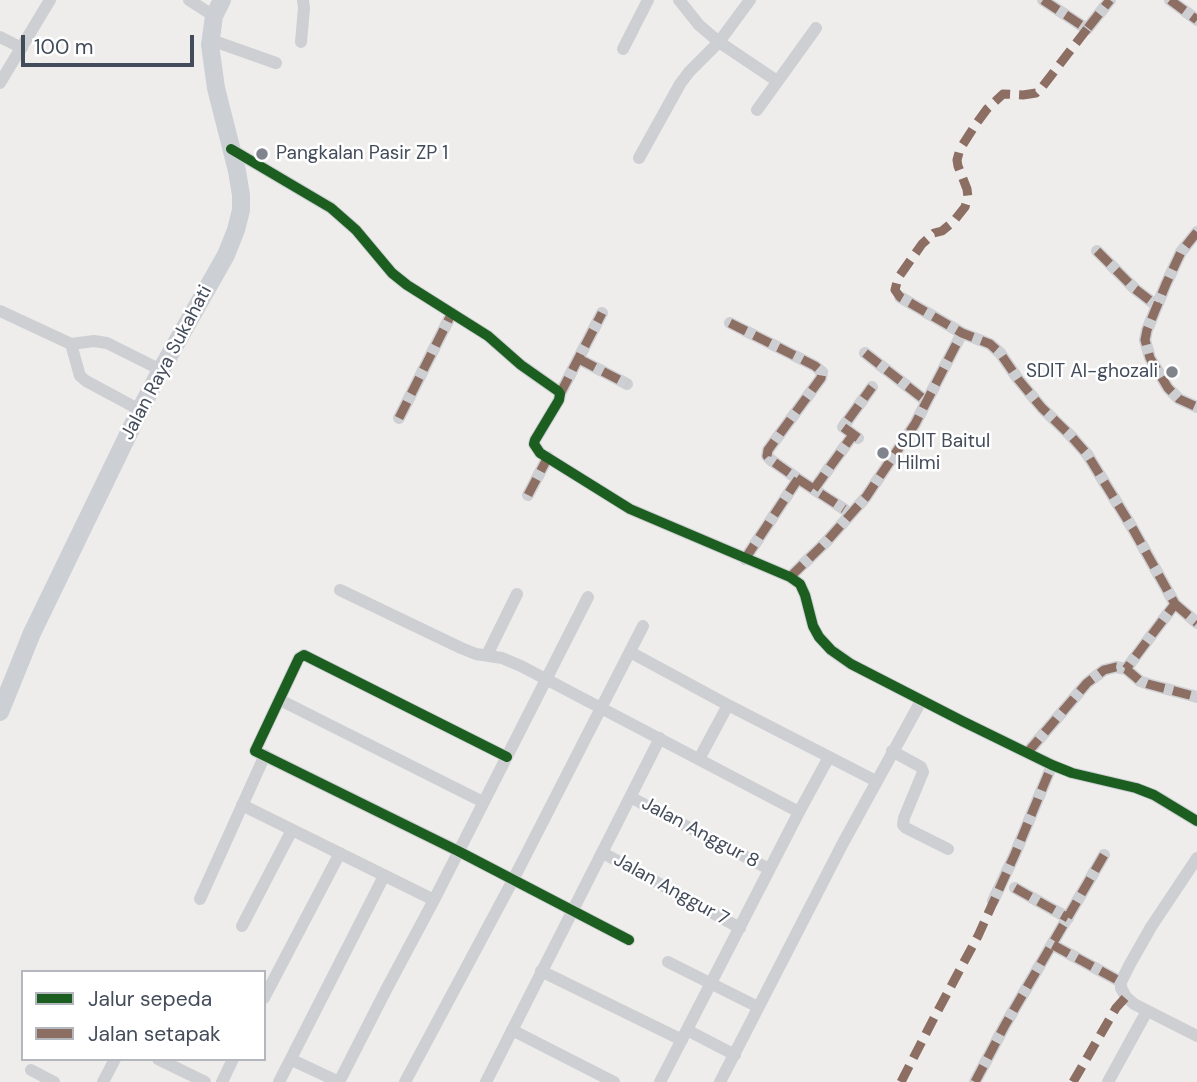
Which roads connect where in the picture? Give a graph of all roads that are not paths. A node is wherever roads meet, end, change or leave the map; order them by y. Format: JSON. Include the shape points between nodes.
{"nodes":[{"id":1,"x":50,"y":0,"type":"edge"},
{"id":2,"x":189,"y":0,"type":"edge"},
{"id":3,"x":303,"y":0,"type":"edge"},
{"id":4,"x":679,"y":0,"type":"edge"},
{"id":5,"x":750,"y":0,"type":"edge"},
{"id":6,"x":1043,"y":0,"type":"edge"},
{"id":7,"x":1110,"y":0,"type":"edge"},
{"id":8,"x":1170,"y":0,"type":"edge"},
{"id":9,"x":649,"y":2,"type":"edge"},
{"id":10,"x":218,"y":8,"type":"edge"},
{"id":11,"x":1197,"y":20,"type":"edge"},
{"id":12,"x":816,"y":29,"type":"dead end"},
{"id":13,"x":0,"y":37,"type":"edge"},
{"id":14,"x":211,"y":40,"type":"junction"},
{"id":15,"x":300,"y":42,"type":"dead end"},
{"id":16,"x":719,"y":42,"type":"junction"},
{"id":17,"x":22,"y":48,"type":"junction"},
{"id":18,"x":624,"y":49,"type":"dead end"},
{"id":19,"x":276,"y":63,"type":"dead end"},
{"id":20,"x":777,"y":81,"type":"junction"},
{"id":21,"x":0,"y":83,"type":"edge"},
{"id":22,"x":757,"y":110,"type":"dead end"},
{"id":23,"x":231,"y":149,"type":"junction"},
{"id":24,"x":639,"y":158,"type":"dead end"},
{"id":25,"x":1197,"y":232,"type":"edge"},
{"id":26,"x":1097,"y":251,"type":"dead end"},
{"id":27,"x":900,"y":298,"type":"dead end"},
{"id":28,"x":1157,"y":306,"type":"junction"},
{"id":29,"x":0,"y":311,"type":"edge"},
{"id":30,"x":452,"y":313,"type":"junction"},
{"id":31,"x":602,"y":313,"type":"dead end"},
{"id":32,"x":730,"y":323,"type":"dead end"},
{"id":33,"x":962,"y":333,"type":"junction"},
{"id":34,"x":71,"y":344,"type":"junction"},
{"id":35,"x":865,"y":354,"type":"dead end"},
{"id":36,"x":579,"y":359,"type":"junction"},
{"id":37,"x":161,"y":370,"type":"junction"},
{"id":38,"x":627,"y":384,"type":"dead end"},
{"id":39,"x":872,"y":387,"type":"dead end"},
{"id":40,"x":560,"y":394,"type":"junction"},
{"id":41,"x":926,"y":401,"type":"junction"},
{"id":42,"x":1197,"y":407,"type":"edge"},
{"id":43,"x":140,"y":410,"type":"junction"},
{"id":44,"x":399,"y":418,"type":"dead end"},
{"id":45,"x":548,"y":457,"type":"junction"},
{"id":46,"x":798,"y":479,"type":"junction"},
{"id":47,"x":814,"y":489,"type":"junction"},
{"id":48,"x":528,"y":495,"type":"dead end"},
{"id":49,"x":844,"y":509,"type":"dead end"},
{"id":50,"x":745,"y":559,"type":"junction"},
{"id":51,"x":790,"y":577,"type":"junction"},
{"id":52,"x":340,"y":590,"type":"dead end"},
{"id":53,"x":517,"y":594,"type":"dead end"},
{"id":54,"x":588,"y":597,"type":"dead end"},
{"id":55,"x":1175,"y":604,"type":"junction"},
{"id":56,"x":1197,"y":623,"type":"edge"},
{"id":57,"x":643,"y":626,"type":"dead end"},
{"id":58,"x":630,"y":652,"type":"junction"},
{"id":59,"x":487,"y":655,"type":"junction"},
{"id":60,"x":1126,"y":669,"type":"junction"},
{"id":61,"x":547,"y":680,"type":"junction"},
{"id":62,"x":1197,"y":697,"type":"edge"},
{"id":63,"x":280,"y":700,"type":"junction"},
{"id":64,"x":921,"y":701,"type":"junction"},
{"id":65,"x":728,"y":705,"type":"junction"},
{"id":66,"x":601,"y":708,"type":"junction"},
{"id":67,"x":0,"y":712,"type":"edge"},
{"id":68,"x":660,"y":738,"type":"junction"},
{"id":69,"x":892,"y":751,"type":"junction"},
{"id":70,"x":1027,"y":753,"type":"junction"},
{"id":71,"x":264,"y":755,"type":"junction"},
{"id":72,"x":507,"y":757,"type":"junction"},
{"id":73,"x":828,"y":757,"type":"junction"},
{"id":74,"x":699,"y":758,"type":"junction"},
{"id":75,"x":1052,"y":765,"type":"junction"},
{"id":76,"x":876,"y":781,"type":"junction"},
{"id":77,"x":631,"y":797,"type":"junction"},
{"id":78,"x":483,"y":802,"type":"junction"},
{"id":79,"x":242,"y":805,"type":"junction"},
{"id":80,"x":799,"y":812,"type":"junction"},
{"id":81,"x":1197,"y":821,"type":"edge"},
{"id":82,"x":292,"y":830,"type":"junction"},
{"id":83,"x":947,"y":849,"type":"dead end"},
{"id":84,"x":458,"y":851,"type":"junction"},
{"id":85,"x":340,"y":853,"type":"junction"},
{"id":86,"x":603,"y":853,"type":"junction"},
{"id":87,"x":1104,"y":855,"type":"dead end"},
{"id":88,"x":1197,"y":858,"type":"edge"},
{"id":89,"x":769,"y":869,"type":"junction"},
{"id":90,"x":384,"y":876,"type":"junction"},
{"id":91,"x":513,"y":880,"type":"junction"},
{"id":92,"x":1015,"y":888,"type":"dead end"},
{"id":93,"x":200,"y":899,"type":"dead end"},
{"id":94,"x":434,"y":900,"type":"junction"},
{"id":95,"x":993,"y":901,"type":"dead end"},
{"id":96,"x":572,"y":911,"type":"junction"},
{"id":97,"x":1068,"y":918,"type":"junction"},
{"id":98,"x":242,"y":926,"type":"dead end"},
{"id":99,"x":740,"y":928,"type":"junction"},
{"id":100,"x":629,"y":940,"type":"dead end"},
{"id":101,"x":1053,"y":945,"type":"junction"},
{"id":102,"x":668,"y":962,"type":"dead end"},
{"id":103,"x":541,"y":971,"type":"junction"},
{"id":104,"x":1121,"y":982,"type":"junction"},
{"id":105,"x":710,"y":984,"type":"junction"},
{"id":106,"x":266,"y":994,"type":"edge"},
{"id":107,"x":758,"y":1007,"type":"junction"},
{"id":108,"x":1147,"y":1011,"type":"junction"},
{"id":109,"x":513,"y":1030,"type":"junction"},
{"id":110,"x":684,"y":1035,"type":"junction"},
{"id":111,"x":1197,"y":1036,"type":"edge"},
{"id":112,"x":735,"y":1055,"type":"junction"},
{"id":113,"x":292,"y":1060,"type":"junction"},
{"id":114,"x":114,"y":1061,"type":"edge"},
{"id":115,"x":166,"y":1061,"type":"edge"},
{"id":116,"x":232,"y":1061,"type":"edge"},
{"id":117,"x":31,"y":1070,"type":"dead end"},
{"id":118,"x":54,"y":1082,"type":"edge"},
{"id":119,"x":103,"y":1082,"type":"edge"},
{"id":120,"x":205,"y":1082,"type":"edge"},
{"id":121,"x":222,"y":1082,"type":"edge"},
{"id":122,"x":279,"y":1082,"type":"edge"},
{"id":123,"x":339,"y":1082,"type":"edge"},
{"id":124,"x":405,"y":1082,"type":"edge"},
{"id":125,"x":486,"y":1082,"type":"edge"},
{"id":126,"x":614,"y":1082,"type":"edge"},
{"id":127,"x":660,"y":1082,"type":"edge"},
{"id":128,"x":720,"y":1082,"type":"edge"},
{"id":129,"x":975,"y":1082,"type":"edge"},
{"id":130,"x":1108,"y":1082,"type":"edge"}],
"edges":[{"from":1,"to":17,"type":"street"},
{"from":2,"to":10,"type":"street"},
{"from":3,"to":15,"type":"street"},
{"from":4,"to":16,"type":"street"},
{"from":5,"to":16,"type":"street"},
{"from":6,"to":7,"type":"street","via":[[1087,29]]},
{"from":8,"to":11,"type":"street"},
{"from":9,"to":18,"type":"street"},
{"from":10,"to":14,"type":"main road","name":"Jalan Raya Sukahati"},
{"from":12,"to":20,"type":"street"},
{"from":13,"to":17,"type":"street"},
{"from":14,"to":19,"type":"street"},
{"from":14,"to":23,"type":"main road","name":"Jalan Raya Sukahati","via":[[216,88]]},
{"from":16,"to":20,"type":"street"},
{"from":16,"to":24,"type":"street","via":[[680,84]]},
{"from":17,"to":21,"type":"street"},
{"from":20,"to":22,"type":"street"},
{"from":23,"to":30,"type":"street","via":[[337,213],[392,273]]},
{"from":23,"to":37,"type":"main road","name":"Jalan Raya Sukahati","via":[[242,211],[236,230]]},
{"from":25,"to":28,"type":"street","via":[[1181,252]]},
{"from":26,"to":28,"type":"street"},
{"from":27,"to":33,"type":"street"},
{"from":28,"to":42,"type":"street","via":[[1145,340],[1150,358],[1173,394]]},
{"from":29,"to":34,"type":"street"},
{"from":30,"to":40,"type":"street"},
{"from":30,"to":44,"type":"street"},
{"from":31,"to":36,"type":"street"},
{"from":32,"to":46,"type":"street","via":[[822,372],[768,450],[771,460]]},
{"from":33,"to":41,"type":"street"},
{"from":33,"to":55,"type":"street","via":[[1000,353],[1034,398],[1087,454]]},
{"from":34,"to":37,"type":"street","via":[[107,342]]},
{"from":34,"to":43,"type":"street","via":[[80,376]]},
{"from":35,"to":41,"type":"street"},
{"from":36,"to":38,"type":"street"},
{"from":36,"to":40,"type":"street"},
{"from":37,"to":43,"type":"main road","name":"Jalan Raya Sukahati"},
{"from":39,"to":47,"type":"street","via":[[843,427],[855,436]]},
{"from":40,"to":45,"type":"street","via":[[535,440],[536,449]]},
{"from":41,"to":51,"type":"street","via":[[866,497]]},
{"from":43,"to":67,"type":"main road","name":"Jalan Raya Sukahati","via":[[32,633]]},
{"from":45,"to":48,"type":"street"},
{"from":45,"to":50,"type":"street","via":[[630,509]]},
{"from":46,"to":47,"type":"street"},
{"from":46,"to":50,"type":"street"},
{"from":47,"to":49,"type":"street"},
{"from":50,"to":51,"type":"street"},
{"from":51,"to":64,"type":"street","via":[[800,584],[813,626],[831,650]]},
{"from":52,"to":59,"type":"street","via":[[461,648]]},
{"from":53,"to":59,"type":"street"},
{"from":54,"to":61,"type":"street"},
{"from":55,"to":56,"type":"street"},
{"from":55,"to":60,"type":"street"},
{"from":57,"to":58,"type":"street"},
{"from":58,"to":65,"type":"street"},
{"from":58,"to":66,"type":"street"},
{"from":59,"to":61,"type":"street"},
{"from":60,"to":62,"type":"street","via":[[1140,681]]},
{"from":60,"to":70,"type":"street","via":[[1104,670],[1087,683]]},
{"from":61,"to":66,"type":"street"},
{"from":61,"to":72,"type":"street"},
{"from":63,"to":71,"type":"street","via":[[255,751]]},
{"from":63,"to":72,"type":"street","via":[[304,655]]},
{"from":63,"to":78,"type":"street"},
{"from":64,"to":69,"type":"street"},
{"from":64,"to":70,"type":"street"},
{"from":65,"to":73,"type":"street"},
{"from":65,"to":74,"type":"street"},
{"from":66,"to":68,"type":"street"},
{"from":66,"to":91,"type":"street"},
{"from":68,"to":74,"type":"street"},
{"from":68,"to":77,"type":"street"},
{"from":69,"to":76,"type":"street"},
{"from":69,"to":83,"type":"street","via":[[923,772],[904,818],[905,828]]},
{"from":70,"to":75,"type":"street"},
{"from":71,"to":79,"type":"street"},
{"from":71,"to":84,"type":"street"},
{"from":72,"to":78,"type":"street"},
{"from":73,"to":76,"type":"street"},
{"from":73,"to":80,"type":"street"},
{"from":74,"to":80,"type":"street"},
{"from":75,"to":81,"type":"street","via":[[1136,788]]},
{"from":75,"to":95,"type":"street"},
{"from":76,"to":107,"type":"street"},
{"from":77,"to":86,"type":"street"},
{"from":77,"to":89,"type":"street","name":"Jalan Anggur 8"},
{"from":78,"to":84,"type":"street"},
{"from":79,"to":82,"type":"street"},
{"from":79,"to":93,"type":"street"},
{"from":80,"to":89,"type":"street"},
{"from":82,"to":85,"type":"street"},
{"from":82,"to":98,"type":"street"},
{"from":84,"to":91,"type":"street"},
{"from":84,"to":94,"type":"street"},
{"from":85,"to":90,"type":"street"},
{"from":85,"to":106,"type":"street"},
{"from":86,"to":96,"type":"street"},
{"from":86,"to":99,"type":"street","name":"Jalan Anggur 7"},
{"from":87,"to":97,"type":"street"},
{"from":88,"to":104,"type":"street"},
{"from":89,"to":99,"type":"street"},
{"from":90,"to":94,"type":"street"},
{"from":90,"to":113,"type":"street"},
{"from":91,"to":96,"type":"street"},
{"from":91,"to":124,"type":"street"},
{"from":92,"to":97,"type":"street"},
{"from":94,"to":123,"type":"street"},
{"from":96,"to":100,"type":"street"},
{"from":96,"to":103,"type":"street"},
{"from":97,"to":101,"type":"street"},
{"from":99,"to":105,"type":"street"},
{"from":101,"to":104,"type":"street"},
{"from":101,"to":129,"type":"street"},
{"from":102,"to":105,"type":"street"},
{"from":103,"to":109,"type":"street"},
{"from":103,"to":110,"type":"street"},
{"from":104,"to":108,"type":"street","via":[[1126,997]]},
{"from":105,"to":107,"type":"street"},
{"from":105,"to":110,"type":"street"},
{"from":107,"to":112,"type":"street"},
{"from":108,"to":111,"type":"street"},
{"from":108,"to":130,"type":"street"},
{"from":109,"to":125,"type":"street"},
{"from":109,"to":126,"type":"street"},
{"from":110,"to":112,"type":"street"},
{"from":110,"to":127,"type":"street"},
{"from":112,"to":128,"type":"street"},
{"from":113,"to":122,"type":"street"},
{"from":113,"to":123,"type":"street"},
{"from":114,"to":119,"type":"street"},
{"from":115,"to":120,"type":"street"},
{"from":116,"to":121,"type":"street"},
{"from":117,"to":118,"type":"street"}]}
